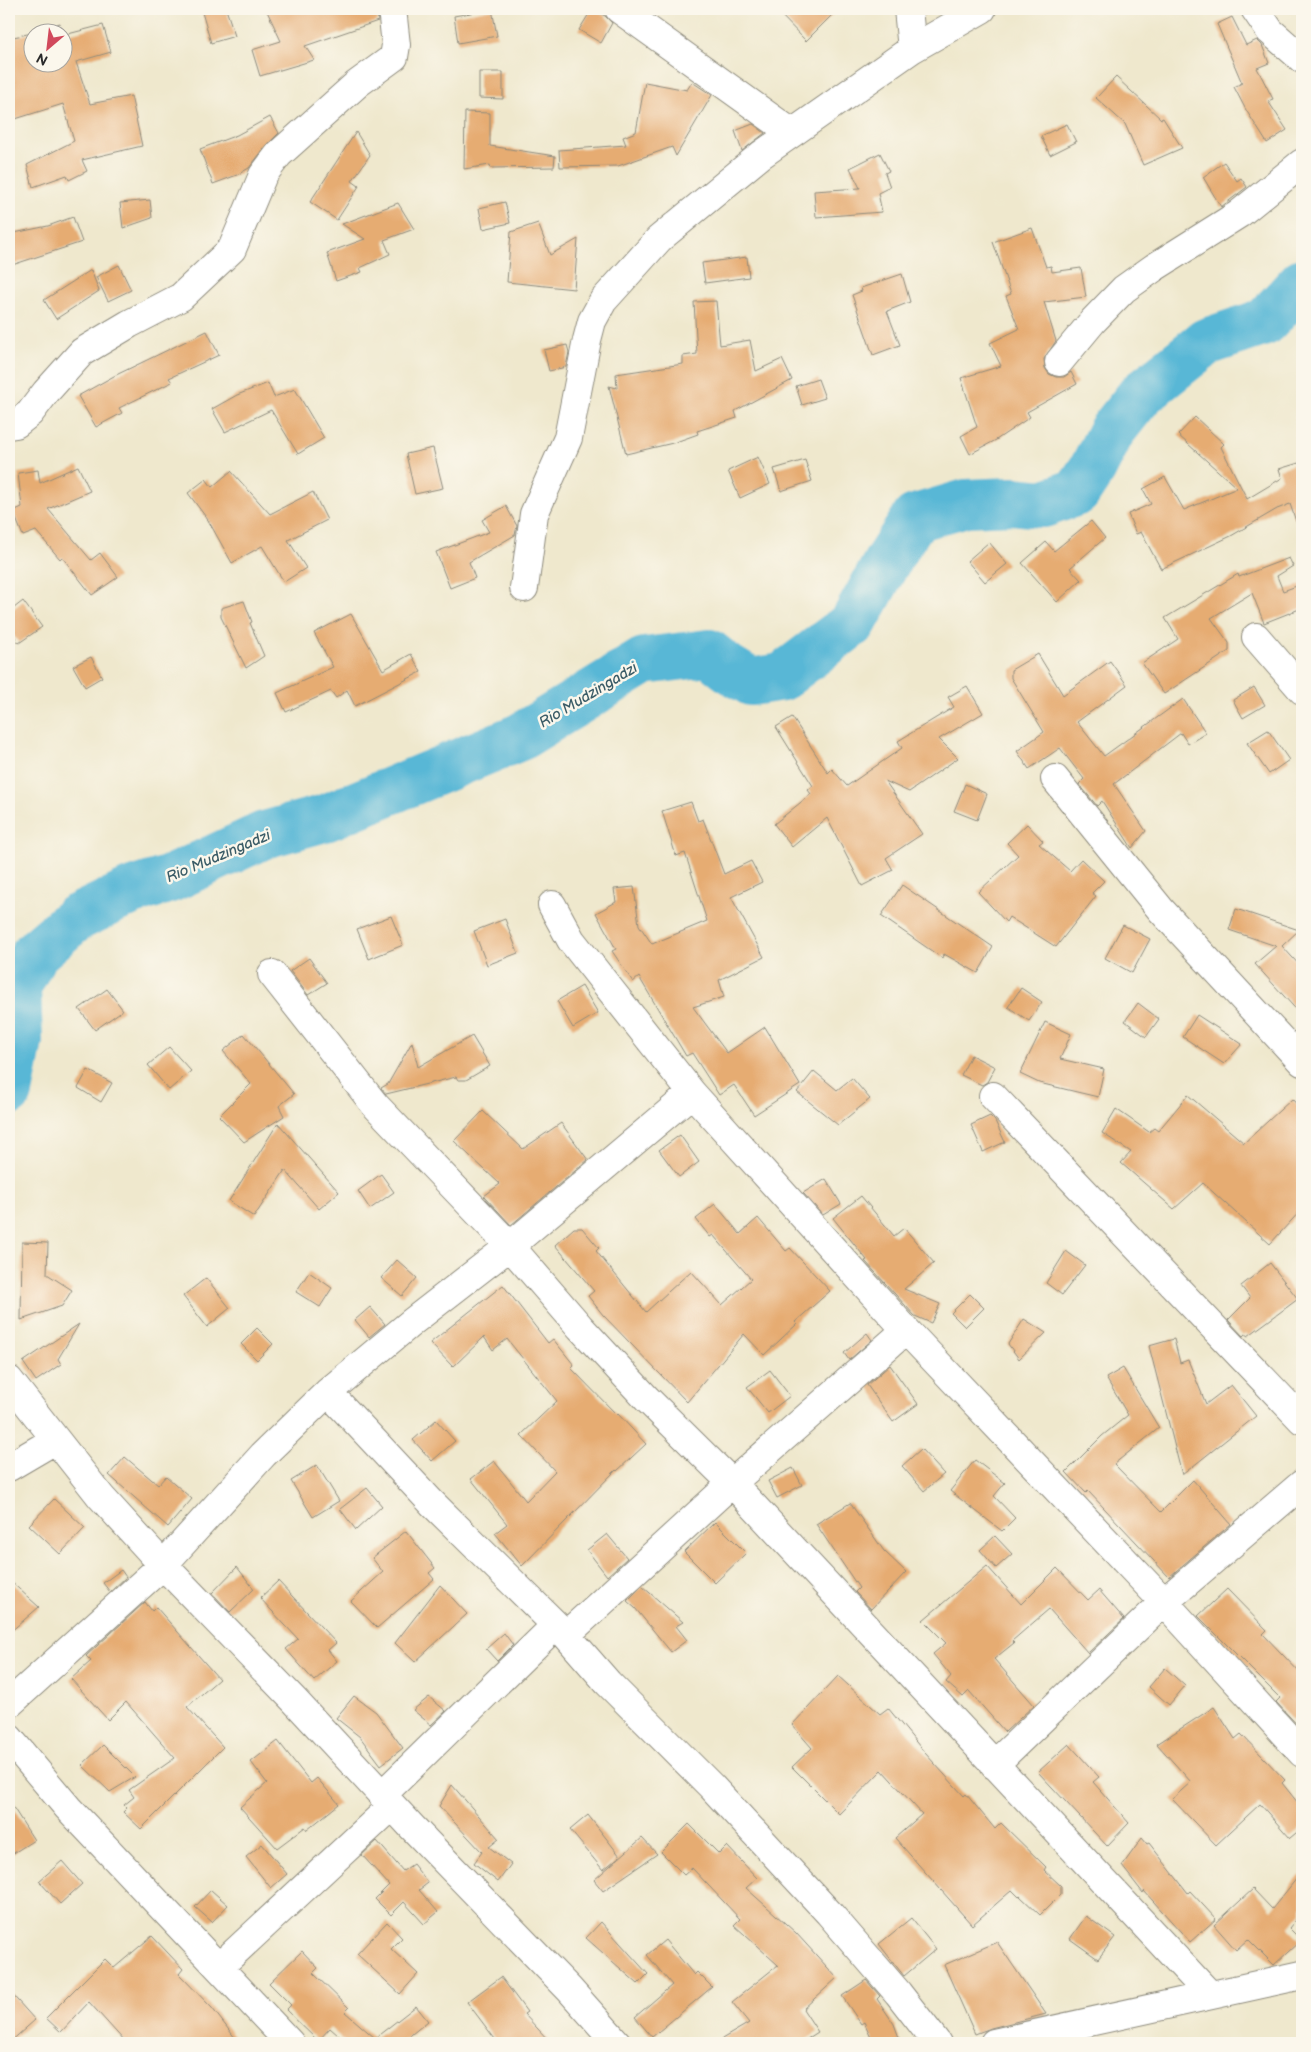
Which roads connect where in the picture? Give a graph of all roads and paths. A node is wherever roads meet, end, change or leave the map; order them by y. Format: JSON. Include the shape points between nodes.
{"nodes":[{"id":1,"x":392,"y":9,"type":"edge"},
{"id":2,"x":619,"y":9,"type":"edge"},
{"id":3,"x":908,"y":9,"type":"edge"},
{"id":4,"x":982,"y":9,"type":"edge"},
{"id":5,"x":1255,"y":9,"type":"edge"},
{"id":6,"x":912,"y":49,"type":"junction"},
{"id":7,"x":1302,"y":60,"type":"edge"},
{"id":8,"x":792,"y":134,"type":"junction"},
{"id":9,"x":1302,"y":163,"type":"edge"},
{"id":10,"x":1059,"y":362,"type":"dead end"},
{"id":11,"x":9,"y":425,"type":"edge"},
{"id":12,"x":524,"y":588,"type":"dead end"},
{"id":13,"x":1256,"y":637,"type":"dead end"},
{"id":14,"x":1302,"y":690,"type":"edge"},
{"id":15,"x":1055,"y":778,"type":"dead end"},
{"id":16,"x":552,"y":905,"type":"dead end"},
{"id":17,"x":272,"y":974,"type":"dead end"},
{"id":18,"x":1302,"y":1062,"type":"edge"},
{"id":19,"x":692,"y":1093,"type":"junction"},
{"id":20,"x":993,"y":1096,"type":"dead end"},
{"id":21,"x":510,"y":1246,"type":"junction"},
{"id":22,"x":906,"y":1330,"type":"junction"},
{"id":23,"x":9,"y":1380,"type":"edge"},
{"id":24,"x":328,"y":1392,"type":"junction"},
{"id":25,"x":1302,"y":1420,"type":"edge"},
{"id":26,"x":55,"y":1440,"type":"junction"},
{"id":27,"x":9,"y":1467,"type":"edge"},
{"id":28,"x":732,"y":1483,"type":"junction"},
{"id":29,"x":1302,"y":1484,"type":"edge"},
{"id":30,"x":163,"y":1565,"type":"junction"},
{"id":31,"x":1164,"y":1602,"type":"junction"},
{"id":32,"x":561,"y":1630,"type":"junction"},
{"id":33,"x":9,"y":1704,"type":"edge"},
{"id":34,"x":9,"y":1738,"type":"edge"},
{"id":35,"x":1302,"y":1753,"type":"edge"},
{"id":36,"x":994,"y":1765,"type":"junction"},
{"id":37,"x":387,"y":1801,"type":"junction"},
{"id":38,"x":219,"y":1967,"type":"junction"},
{"id":39,"x":1302,"y":1975,"type":"edge"},
{"id":40,"x":1210,"y":1995,"type":"junction"},
{"id":41,"x":1070,"y":2035,"type":"edge"},
{"id":42,"x":290,"y":2043,"type":"edge"},
{"id":43,"x":617,"y":2043,"type":"edge"},
{"id":44,"x":937,"y":2043,"type":"edge"},
{"id":45,"x":994,"y":2043,"type":"edge"}],
"edges":[{"from":1,"to":11,"type":"street","via":[[394,57],[357,84],[279,154],[263,175],[232,249],[181,297],[82,352],[30,413],[16,424]]},
{"from":2,"to":8,"type":"street"},
{"from":3,"to":6,"type":"street"},
{"from":4,"to":6,"type":"street"},
{"from":5,"to":7,"type":"street","via":[[1270,31]]},
{"from":6,"to":8,"type":"street"},
{"from":8,"to":12,"type":"street","via":[[761,155],[658,239],[603,300],[592,321],[568,438],[534,514]]},
{"from":9,"to":10,"type":"street","via":[[1238,214],[1124,289]]},
{"from":13,"to":14,"type":"street"},
{"from":15,"to":18,"type":"street","via":[[1161,910]]},
{"from":16,"to":19,"type":"street","via":[[571,940]]},
{"from":17,"to":21,"type":"street","via":[[375,1105]]},
{"from":19,"to":21,"type":"street"},
{"from":19,"to":22,"type":"street"},
{"from":20,"to":25,"type":"street"},
{"from":21,"to":24,"type":"street"},
{"from":21,"to":28,"type":"street","via":[[580,1327]]},
{"from":22,"to":28,"type":"street"},
{"from":22,"to":31,"type":"street"},
{"from":23,"to":26,"type":"street"},
{"from":24,"to":30,"type":"street","via":[[263,1455]]},
{"from":24,"to":32,"type":"street","via":[[432,1503]]},
{"from":26,"to":27,"type":"street"},
{"from":26,"to":30,"type":"street"},
{"from":28,"to":32,"type":"street"},
{"from":28,"to":36,"type":"street"},
{"from":29,"to":31,"type":"street"},
{"from":30,"to":33,"type":"street"},
{"from":30,"to":37,"type":"street"},
{"from":31,"to":35,"type":"street"},
{"from":31,"to":36,"type":"street"},
{"from":32,"to":37,"type":"street"},
{"from":32,"to":44,"type":"street","via":[[829,1913]]},
{"from":34,"to":38,"type":"street","via":[[68,1808]]},
{"from":36,"to":40,"type":"street"},
{"from":37,"to":38,"type":"street"},
{"from":37,"to":43,"type":"street"},
{"from":38,"to":42,"type":"street"},
{"from":39,"to":40,"type":"street"},
{"from":40,"to":41,"type":"street"},
{"from":41,"to":45,"type":"street"}]}
